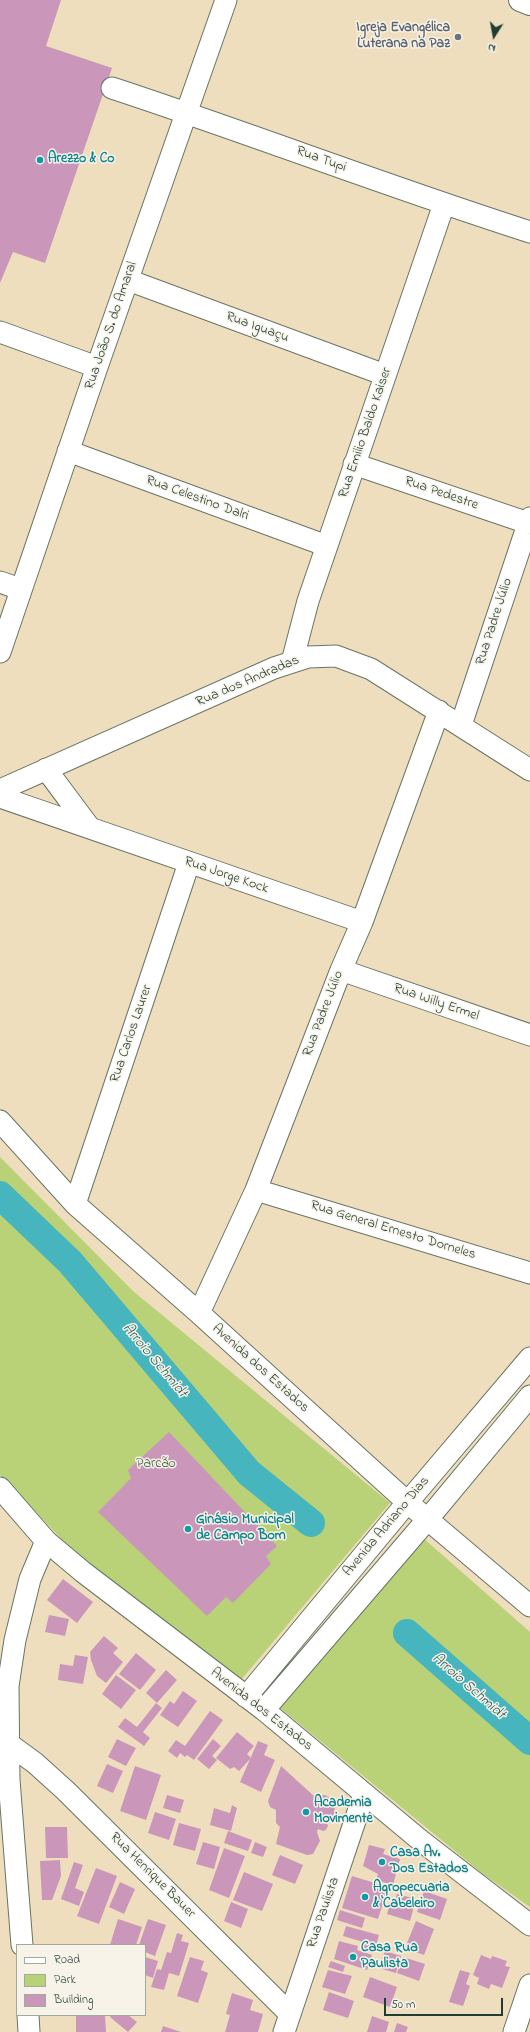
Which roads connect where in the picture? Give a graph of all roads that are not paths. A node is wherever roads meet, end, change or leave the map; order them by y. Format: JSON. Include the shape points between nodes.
{"nodes":[{"id":1,"x":226,"y":0,"type":"edge"},
{"id":2,"x":520,"y":0,"type":"edge"},
{"id":3,"x":530,"y":4,"type":"edge"},
{"id":4,"x":112,"y":88,"type":"dead end"},
{"id":5,"x":187,"y":112,"type":"junction"},
{"id":6,"x":444,"y":204,"type":"junction"},
{"id":7,"x":530,"y":232,"type":"edge"},
{"id":8,"x":128,"y":280,"type":"junction"},
{"id":9,"x":0,"y":332,"type":"edge"},
{"id":10,"x":97,"y":367,"type":"junction"},
{"id":11,"x":385,"y":375,"type":"junction"},
{"id":12,"x":68,"y":452,"type":"junction"},
{"id":13,"x":354,"y":464,"type":"junction"},
{"id":14,"x":529,"y":520,"type":"edge"},
{"id":15,"x":327,"y":546,"type":"junction"},
{"id":16,"x":0,"y":582,"type":"edge"},
{"id":17,"x":20,"y":589,"type":"junction"},
{"id":18,"x":0,"y":652,"type":"edge"},
{"id":19,"x":292,"y":662,"type":"junction"},
{"id":20,"x":439,"y":711,"type":"junction"},
{"id":21,"x":461,"y":725,"type":"junction"},
{"id":22,"x":46,"y":769,"type":"junction"},
{"id":23,"x":530,"y":770,"type":"edge"},
{"id":24,"x":0,"y":790,"type":"edge"},
{"id":25,"x":0,"y":797,"type":"edge"},
{"id":26,"x":90,"y":828,"type":"junction"},
{"id":27,"x":189,"y":863,"type":"junction"},
{"id":28,"x":362,"y":922,"type":"junction"},
{"id":29,"x":341,"y":970,"type":"junction"},
{"id":30,"x":530,"y":1035,"type":"edge"},
{"id":31,"x":0,"y":1121,"type":"edge"},
{"id":32,"x":256,"y":1190,"type":"junction"},
{"id":33,"x":75,"y":1204,"type":"junction"},
{"id":34,"x":530,"y":1271,"type":"edge"},
{"id":35,"x":199,"y":1313,"type":"junction"},
{"id":36,"x":530,"y":1358,"type":"edge"},
{"id":37,"x":530,"y":1396,"type":"edge"},
{"id":38,"x":0,"y":1488,"type":"edge"},
{"id":39,"x":407,"y":1502,"type":"junction"},
{"id":40,"x":427,"y":1520,"type":"junction"},
{"id":41,"x":46,"y":1541,"type":"junction"},
{"id":42,"x":530,"y":1606,"type":"edge"},
{"id":43,"x":8,"y":1638,"type":"edge"},
{"id":44,"x":246,"y":1697,"type":"junction"},
{"id":45,"x":264,"y":1710,"type":"junction"},
{"id":46,"x":9,"y":1744,"type":"junction"},
{"id":47,"x":364,"y":1794,"type":"junction"},
{"id":48,"x":530,"y":1926,"type":"edge"},
{"id":49,"x":22,"y":1944,"type":"edge"},
{"id":50,"x":530,"y":1985,"type":"edge"},
{"id":51,"x":28,"y":2016,"type":"edge"},
{"id":52,"x":287,"y":2023,"type":"edge"},
{"id":53,"x":29,"y":2032,"type":"edge"},
{"id":54,"x":514,"y":2032,"type":"edge"}],
"edges":[{"from":1,"to":5,"type":"street","name":"Rua João S. do Amaral"},
{"from":2,"to":3,"type":"main road"},
{"from":4,"to":5,"type":"street","name":"Rua Tupi"},
{"from":5,"to":6,"type":"street","name":"Rua Tupi"},
{"from":5,"to":8,"type":"street","name":"Rua João S. do Amaral"},
{"from":6,"to":7,"type":"street","name":"Rua Tupi"},
{"from":6,"to":11,"type":"street","name":"Rua Emilio Baldo Kaiser"},
{"from":8,"to":10,"type":"street","name":"Rua João S. do Amaral"},
{"from":8,"to":11,"type":"street","name":"Rua Iguaçu"},
{"from":9,"to":10,"type":"street"},
{"from":10,"to":12,"type":"street","name":"Rua João S. do Amaral"},
{"from":11,"to":13,"type":"street","name":"Rua Emilio Baldo Kaiser"},
{"from":12,"to":15,"type":"street","name":"Rua Celestino Dalri"},
{"from":12,"to":17,"type":"street","name":"Rua João S. do Amaral"},
{"from":13,"to":14,"type":"street","name":"Rua Pedestre"},
{"from":13,"to":15,"type":"street","name":"Rua Emilio Baldo Kaiser"},
{"from":14,"to":21,"type":"street","name":"Rua Padre Júlio"},
{"from":15,"to":19,"type":"street","name":"Rua Emilio Baldo Kaiser","via":[[308,601]]},
{"from":16,"to":17,"type":"street"},
{"from":17,"to":18,"type":"street","name":"Rua João S. do Amaral"},
{"from":19,"to":20,"type":"street","name":"Rua dos Andradas","via":[[308,657],[336,656],[371,669]]},
{"from":19,"to":22,"type":"street","name":"Rua dos Andradas"},
{"from":20,"to":21,"type":"street","name":"Rua dos Andradas"},
{"from":20,"to":28,"type":"street","name":"Rua Padre Júlio"},
{"from":21,"to":23,"type":"street","name":"Rua dos Andradas"},
{"from":22,"to":24,"type":"street","name":"Rua dos Andradas"},
{"from":22,"to":26,"type":"street"},
{"from":25,"to":26,"type":"street","name":"Rua Jorge Kock"},
{"from":26,"to":27,"type":"street","name":"Rua Jorge Kock"},
{"from":27,"to":28,"type":"street","name":"Rua Jorge Kock"},
{"from":27,"to":33,"type":"street","name":"Rua Carlos Laurer"},
{"from":28,"to":29,"type":"street","name":"Rua Padre Júlio"},
{"from":29,"to":30,"type":"street","name":"Rua Willy Ermel"},
{"from":29,"to":32,"type":"street","name":"Rua Padre Júlio"},
{"from":31,"to":33,"type":"street","name":"Avenida dos Estados"},
{"from":32,"to":34,"type":"street","name":"Rua General Ernesto Dorneles"},
{"from":32,"to":35,"type":"street","name":"Rua Padre Júlio"},
{"from":33,"to":35,"type":"street","name":"Avenida dos Estados"},
{"from":35,"to":39,"type":"street","name":"Avenida dos Estados"},
{"from":36,"to":39,"type":"street","name":"Avenida Adriano Dias"},
{"from":37,"to":40,"type":"street","name":"Avenida Adriano Dias"},
{"from":38,"to":41,"type":"street","name":"Avenida dos Estados"},
{"from":39,"to":40,"type":"street","name":"Avenida dos Estados"},
{"from":39,"to":44,"type":"street","name":"Avenida Adriano Dias"},
{"from":40,"to":42,"type":"street","name":"Avenida dos Estados"},
{"from":40,"to":45,"type":"street","name":"Avenida Adriano Dias"},
{"from":41,"to":43,"type":"street"},
{"from":41,"to":44,"type":"street","name":"Avenida dos Estados"},
{"from":43,"to":46,"type":"street"},
{"from":44,"to":45,"type":"street","name":"Avenida dos Estados"},
{"from":45,"to":47,"type":"street","name":"Avenida dos Estados"},
{"from":46,"to":49,"type":"street","via":[[9,1780]]},
{"from":46,"to":52,"type":"street","name":"Rua Henrique Bauer","via":[[66,1791]]},
{"from":47,"to":48,"type":"street","name":"Avenida dos Estados"},
{"from":47,"to":52,"type":"street","name":"Rua Paulista"},
{"from":50,"to":54,"type":"street"},
{"from":51,"to":53,"type":"street"}]}
